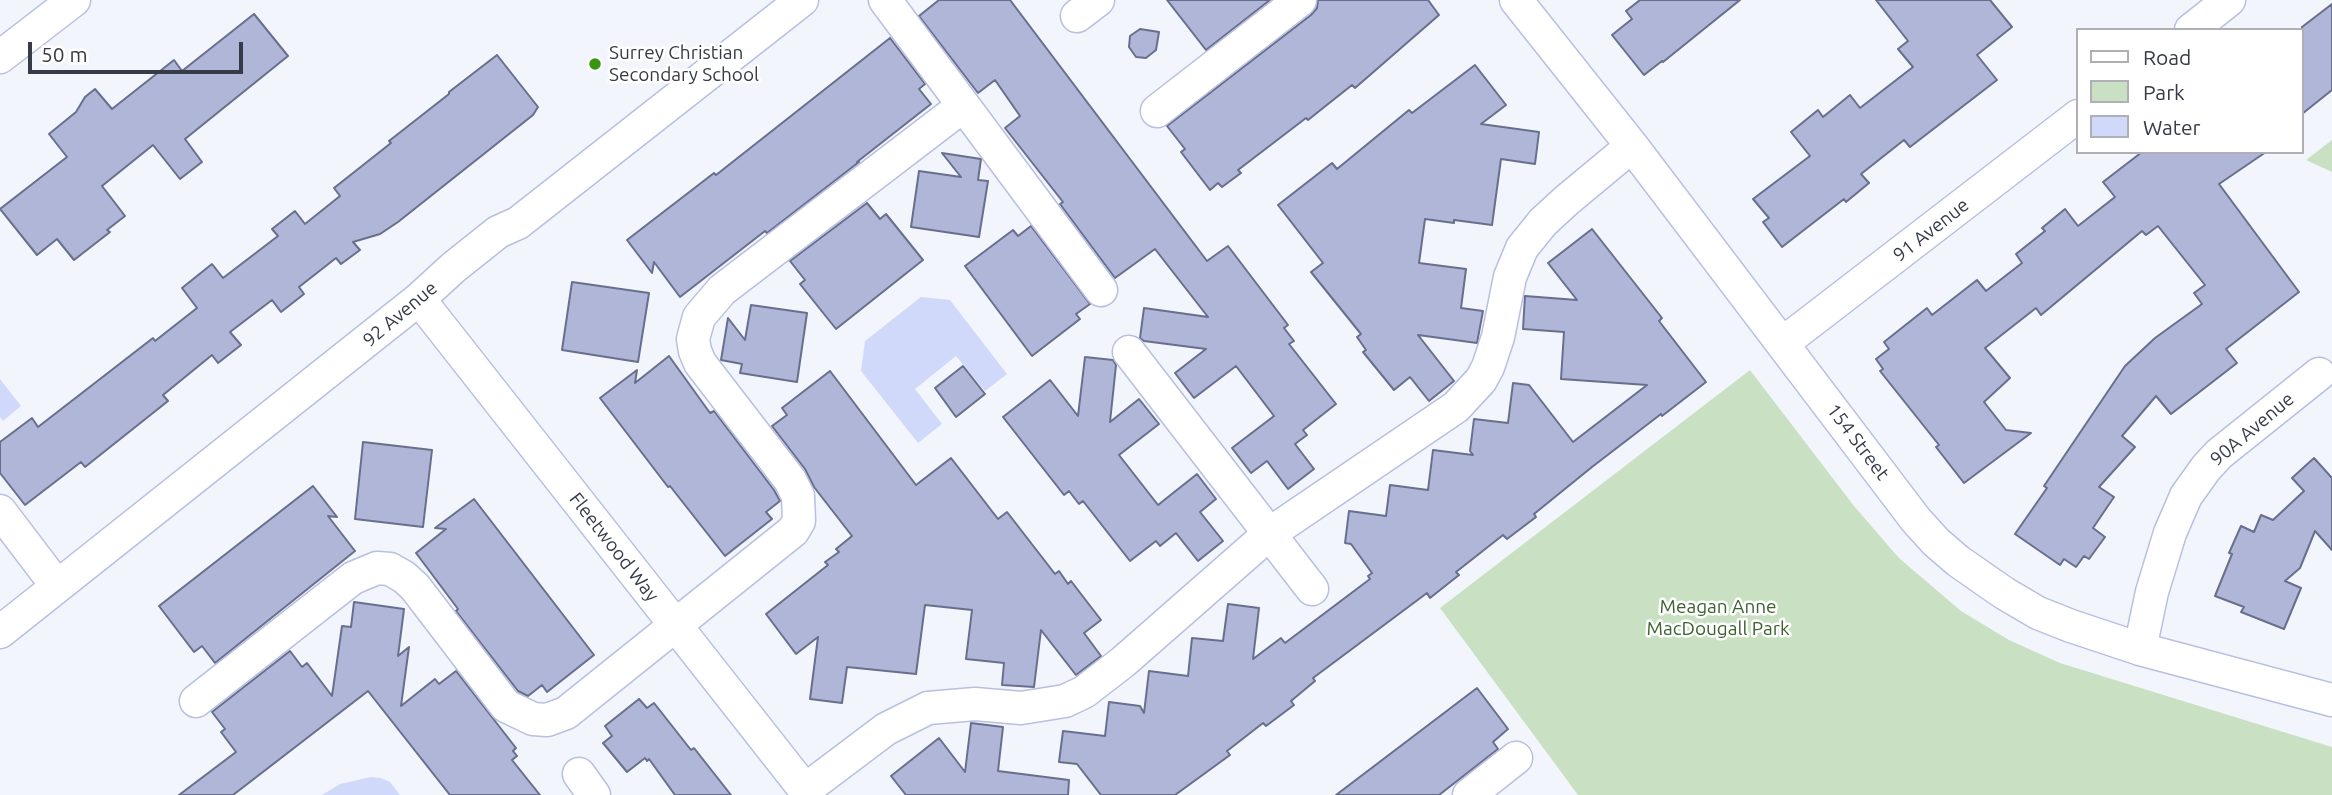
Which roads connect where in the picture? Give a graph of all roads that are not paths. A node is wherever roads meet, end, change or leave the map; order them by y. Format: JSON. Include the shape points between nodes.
{"nodes":[{"id":1,"x":74,"y":0,"type":"edge"},
{"id":2,"x":802,"y":0,"type":"edge"},
{"id":3,"x":885,"y":0,"type":"edge"},
{"id":4,"x":1516,"y":0,"type":"edge"},
{"id":5,"x":2229,"y":0,"type":"edge"},
{"id":6,"x":1294,"y":2,"type":"edge"},
{"id":7,"x":2194,"y":28,"type":"edge"},
{"id":8,"x":0,"y":57,"type":"edge"},
{"id":9,"x":963,"y":106,"type":"junction"},
{"id":10,"x":1157,"y":111,"type":"dead end"},
{"id":11,"x":2076,"y":118,"type":"edge"},
{"id":12,"x":1632,"y":146,"type":"junction"},
{"id":13,"x":1101,"y":290,"type":"dead end"},
{"id":14,"x":419,"y":299,"type":"junction"},
{"id":15,"x":1783,"y":343,"type":"junction"},
{"id":16,"x":1129,"y":352,"type":"dead end"},
{"id":17,"x":2319,"y":374,"type":"dead end"},
{"id":18,"x":0,"y":511,"type":"edge"},
{"id":19,"x":1269,"y":534,"type":"junction"},
{"id":20,"x":57,"y":586,"type":"junction"},
{"id":21,"x":1312,"y":589,"type":"dead end"},
{"id":22,"x":675,"y":626,"type":"junction"},
{"id":23,"x":0,"y":632,"type":"edge"},
{"id":24,"x":2140,"y":649,"type":"junction"},
{"id":25,"x":2332,"y":700,"type":"edge"},
{"id":26,"x":196,"y":701,"type":"dead end"},
{"id":27,"x":1516,"y":758,"type":"dead end"},
{"id":28,"x":807,"y":793,"type":"edge"},
{"id":29,"x":1469,"y":795,"type":"edge"}],
"edges":[{"from":1,"to":8,"type":"street"},
{"from":2,"to":14,"type":"street","name":"92 Avenue","via":[[518,223],[498,232]]},
{"from":3,"to":9,"type":"street"},
{"from":4,"to":12,"type":"street","name":"154 Street"},
{"from":5,"to":7,"type":"street"},
{"from":6,"to":10,"type":"street"},
{"from":9,"to":13,"type":"street"},
{"from":9,"to":22,"type":"street","via":[[722,290],[699,317],[693,339],[700,363],[790,480],[798,496],[799,521],[793,531]]},
{"from":11,"to":15,"type":"street","name":"91 Avenue"},
{"from":12,"to":15,"type":"street","name":"154 Street"},
{"from":12,"to":19,"type":"street","via":[[1543,222],[1522,248],[1510,277],[1488,367],[1469,394]]},
{"from":14,"to":20,"type":"street","name":"92 Avenue"},
{"from":14,"to":22,"type":"street","name":"Fleetwood Way"},
{"from":15,"to":24,"type":"street","name":"154 Street","via":[[1916,520],[1958,561],[2038,613]]},
{"from":16,"to":19,"type":"street"},
{"from":17,"to":24,"type":"street","name":"90A Avenue","via":[[2219,454],[2186,496],[2155,580]]},
{"from":18,"to":20,"type":"street"},
{"from":19,"to":21,"type":"street"},
{"from":19,"to":28,"type":"street","via":[[1084,692],[1065,701],[1021,708],[975,704],[928,708],[886,729]]},
{"from":20,"to":23,"type":"street","name":"92 Avenue"},
{"from":22,"to":26,"type":"street","via":[[566,713],[533,719],[506,706],[415,587],[390,569],[377,568],[353,578]]},
{"from":22,"to":28,"type":"street","name":"Fleetwood Way"},
{"from":24,"to":25,"type":"street","name":"154 Street"},
{"from":27,"to":29,"type":"street"}]}
